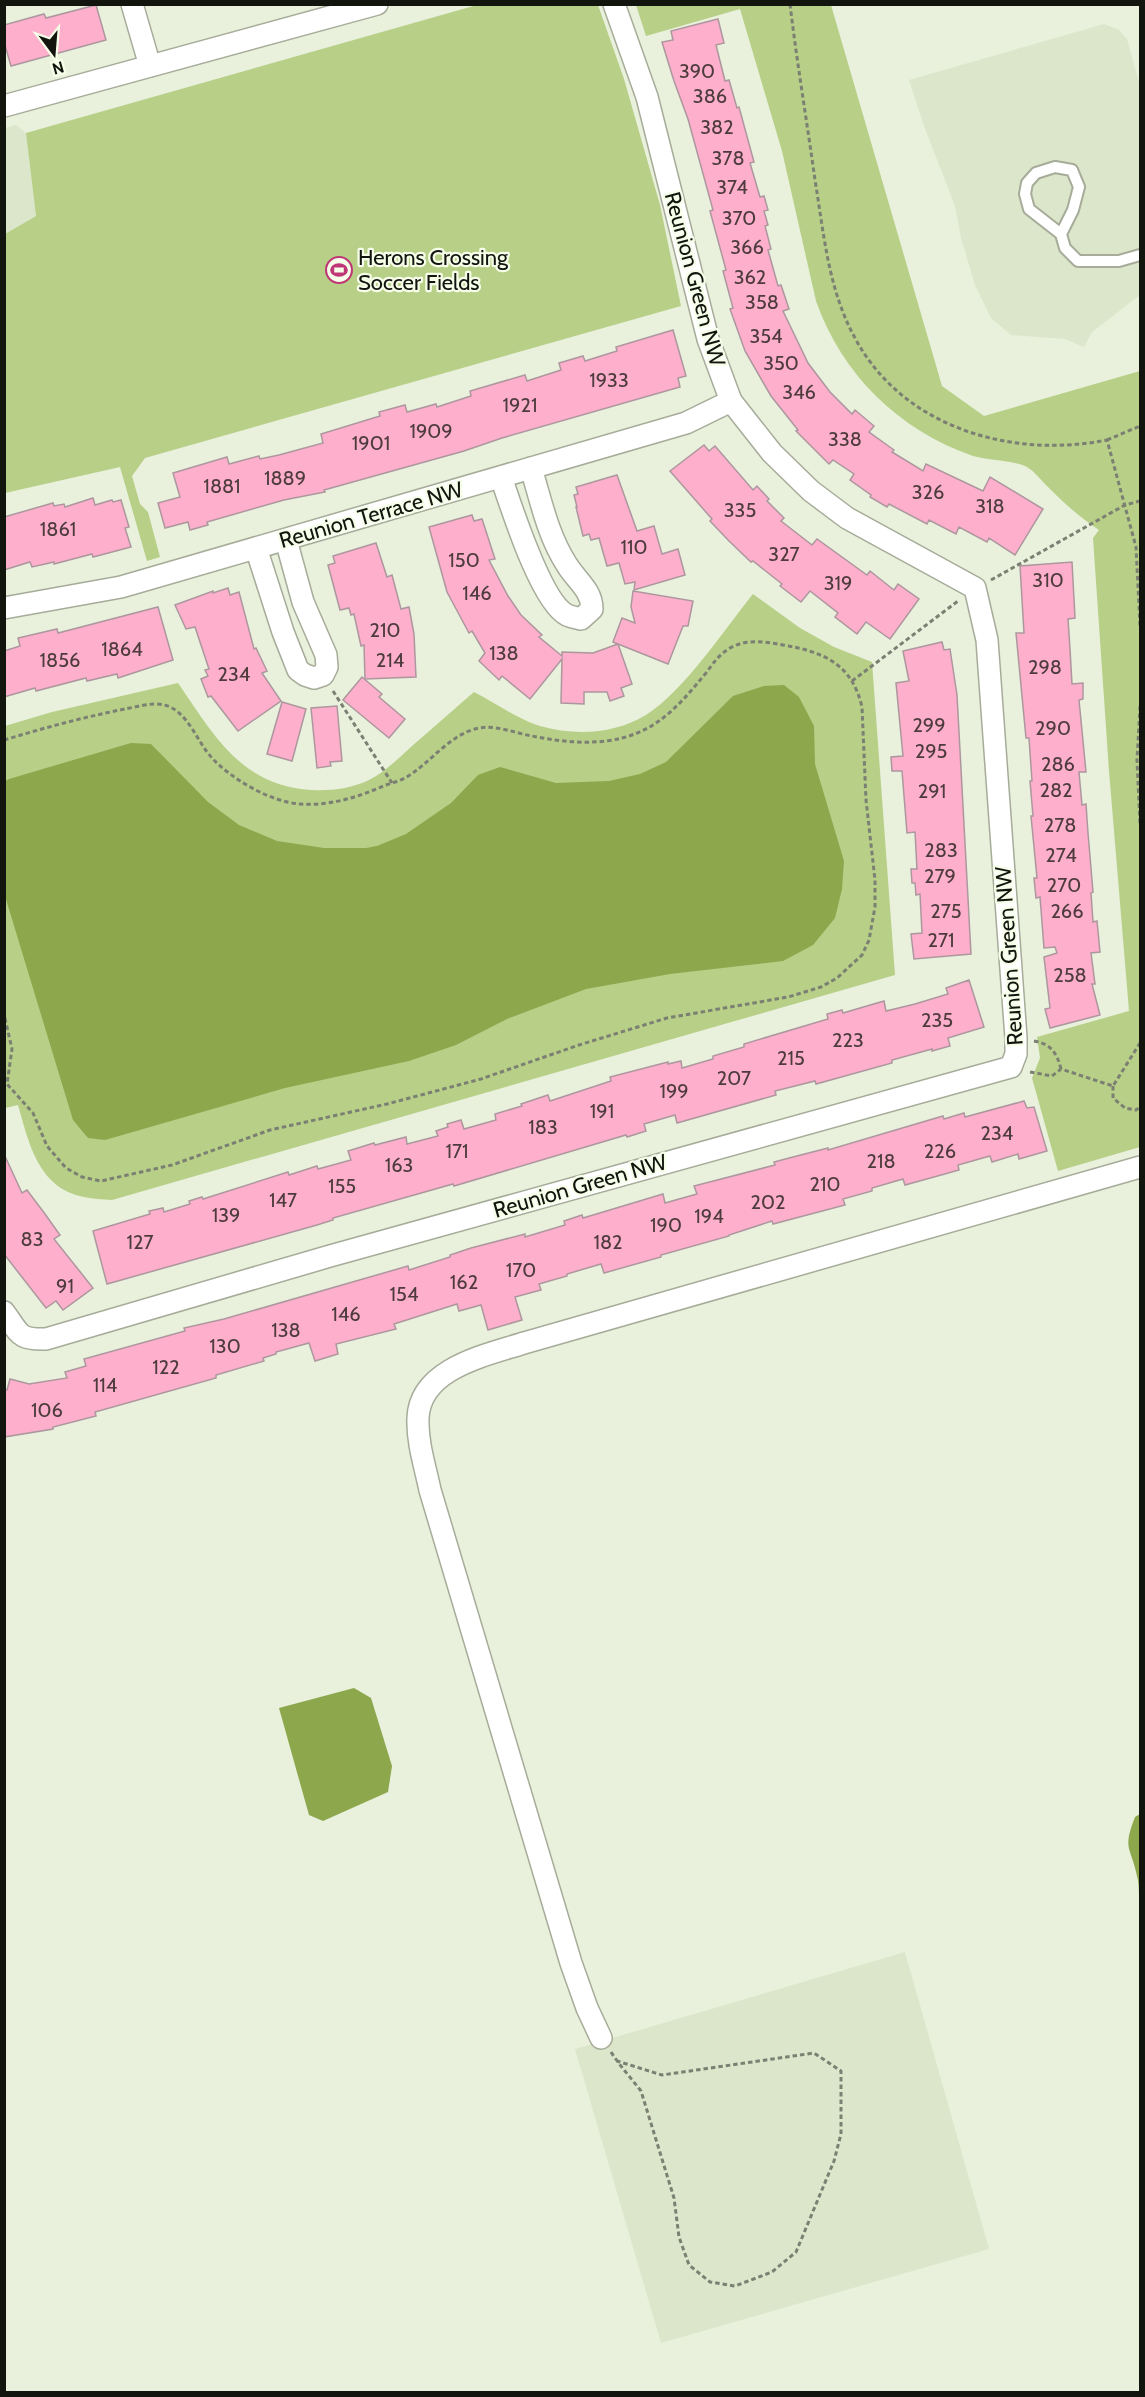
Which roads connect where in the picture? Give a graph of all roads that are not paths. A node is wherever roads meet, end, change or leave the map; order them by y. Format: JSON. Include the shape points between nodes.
{"nodes":[{"id":1,"x":132,"y":4,"type":"edge"},
{"id":2,"x":377,"y":4,"type":"edge"},
{"id":3,"x":614,"y":4,"type":"edge"},
{"id":4,"x":150,"y":66,"type":"junction"},
{"id":5,"x":4,"y":106,"type":"edge"},
{"id":6,"x":1061,"y":234,"type":"junction"},
{"id":7,"x":1140,"y":255,"type":"edge"},
{"id":8,"x":731,"y":401,"type":"junction"},
{"id":9,"x":531,"y":468,"type":"junction"},
{"id":10,"x":501,"y":477,"type":"junction"},
{"id":11,"x":286,"y":540,"type":"junction"},
{"id":12,"x":256,"y":548,"type":"junction"},
{"id":13,"x":4,"y":608,"type":"edge"},
{"id":14,"x":1140,"y":1167,"type":"edge"},
{"id":15,"x":4,"y":1312,"type":"edge"},
{"id":16,"x":602,"y":2038,"type":"dead end"}],
"edges":[{"from":1,"to":4,"type":"street"},
{"from":2,"to":4,"type":"street"},
{"from":3,"to":8,"type":"street","name":"Reunion Green NW","via":[[647,97],[708,339]]},
{"from":4,"to":5,"type":"street"},
{"from":6,"to":6,"type":"lane","via":[[1079,187],[1072,170],[1055,166],[1036,173],[1027,183],[1025,194],[1029,209]]},
{"from":6,"to":7,"type":"lane","via":[[1065,248],[1078,261],[1119,261]]},
{"from":8,"to":9,"type":"street","name":"Reunion Terrace NW","via":[[686,423]]},
{"from":8,"to":15,"type":"street","name":"Reunion Green NW","via":[[772,453],[811,491],[847,518],[975,588],[987,640],[1016,1038],[1011,1067],[46,1339],[27,1340]]},
{"from":9,"to":10,"type":"street","name":"Reunion Terrace NW"},
{"from":9,"to":10,"type":"street","via":[[557,548],[592,598],[592,609],[581,619],[566,615],[556,605],[520,533]]},
{"from":10,"to":11,"type":"street","name":"Reunion Terrace NW"},
{"from":11,"to":12,"type":"street","name":"Reunion Terrace NW"},
{"from":11,"to":12,"type":"street","via":[[303,602],[326,655],[323,675],[314,678],[298,670]]},
{"from":12,"to":13,"type":"street","name":"Reunion Terrace NW","via":[[121,587]]},
{"from":14,"to":16,"type":"street","via":[[492,1353],[450,1370],[424,1392],[418,1415],[419,1443],[430,1490],[571,1963]]}]}
